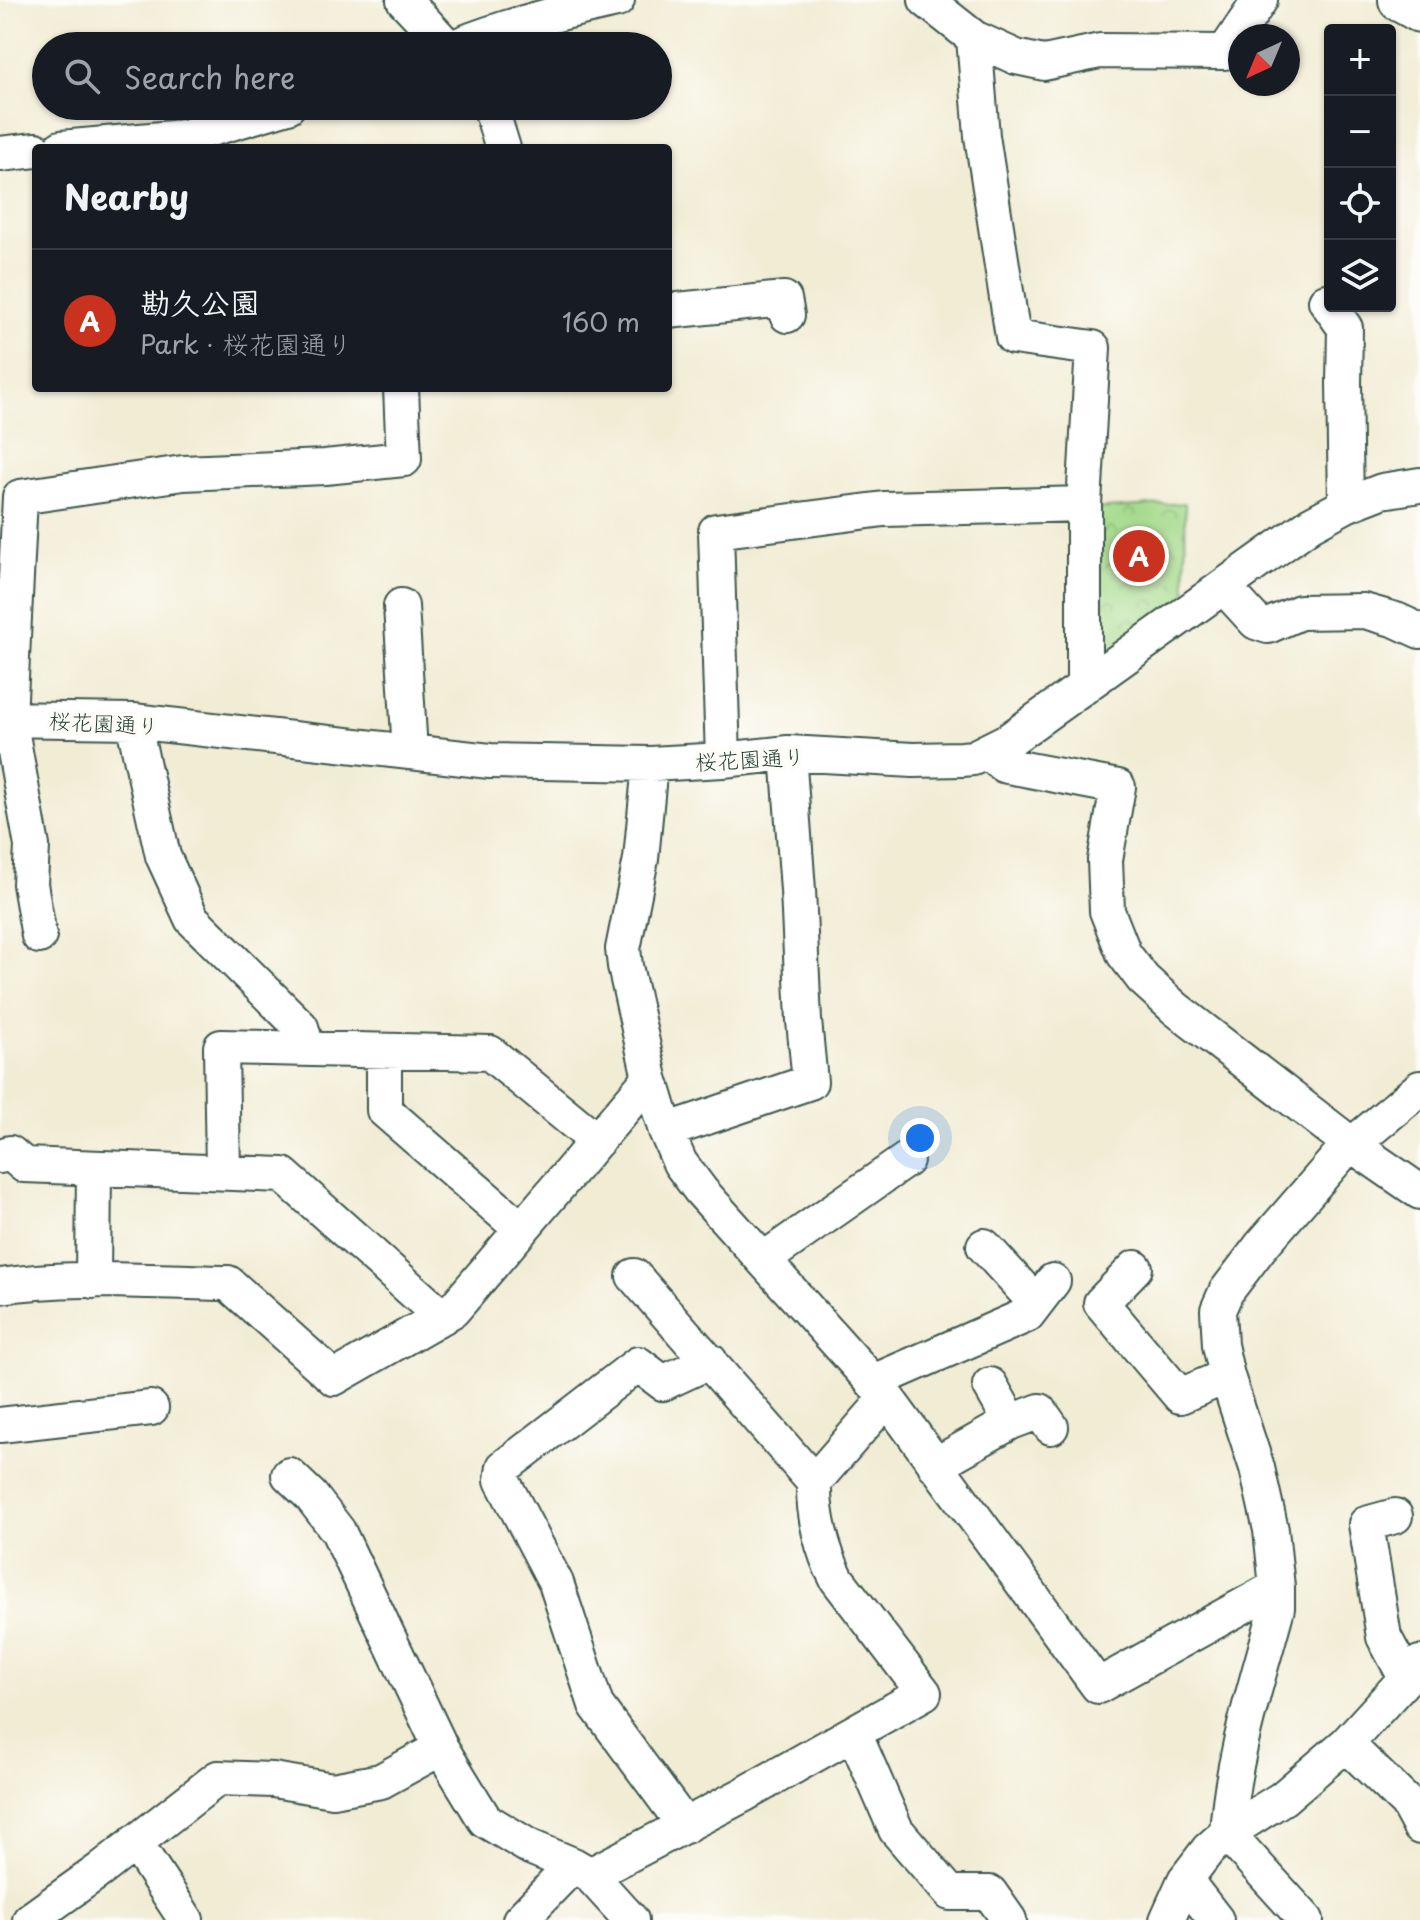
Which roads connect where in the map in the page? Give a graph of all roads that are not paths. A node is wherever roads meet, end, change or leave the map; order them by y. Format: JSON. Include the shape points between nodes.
{"nodes":[{"id":1,"x":404,"y":0,"type":"edge"},
{"id":2,"x":617,"y":0,"type":"edge"},
{"id":3,"x":926,"y":0,"type":"edge"},
{"id":4,"x":1260,"y":0,"type":"edge"},
{"id":5,"x":1400,"y":0,"type":"edge"},
{"id":6,"x":1420,"y":11,"type":"edge"},
{"id":7,"x":434,"y":32,"type":"edge"},
{"id":8,"x":491,"y":32,"type":"edge"},
{"id":9,"x":974,"y":38,"type":"junction"},
{"id":10,"x":241,"y":120,"type":"edge"},
{"id":11,"x":494,"y":120,"type":"edge"},
{"id":12,"x":106,"y":144,"type":"edge"},
{"id":13,"x":502,"y":144,"type":"edge"},
{"id":14,"x":32,"y":150,"type":"edge"},
{"id":15,"x":0,"y":154,"type":"edge"},
{"id":16,"x":672,"y":311,"type":"edge"},
{"id":17,"x":1334,"y":312,"type":"edge"},
{"id":18,"x":787,"y":315,"type":"dead end"},
{"id":19,"x":401,"y":392,"type":"edge"},
{"id":20,"x":1420,"y":485,"type":"edge"},
{"id":21,"x":1084,"y":504,"type":"junction"},
{"id":22,"x":1346,"y":505,"type":"junction"},
{"id":23,"x":1224,"y":587,"type":"junction"},
{"id":24,"x":401,"y":606,"type":"dead end"},
{"id":25,"x":1420,"y":631,"type":"edge"},
{"id":26,"x":1084,"y":687,"type":"junction"},
{"id":27,"x":4,"y":718,"type":"edge"},
{"id":28,"x":133,"y":721,"type":"junction"},
{"id":29,"x":410,"y":752,"type":"junction"},
{"id":30,"x":988,"y":752,"type":"junction"},
{"id":31,"x":788,"y":753,"type":"junction"},
{"id":32,"x":723,"y":760,"type":"junction"},
{"id":33,"x":650,"y":764,"type":"junction"},
{"id":34,"x":39,"y":936,"type":"dead end"},
{"id":35,"x":307,"y":1048,"type":"junction"},
{"id":36,"x":384,"y":1051,"type":"junction"},
{"id":37,"x":650,"y":1078,"type":"junction"},
{"id":38,"x":1420,"y":1088,"type":"edge"},
{"id":39,"x":666,"y":1131,"type":"junction"},
{"id":40,"x":597,"y":1141,"type":"junction"},
{"id":41,"x":1352,"y":1145,"type":"junction"},
{"id":42,"x":0,"y":1156,"type":"edge"},
{"id":43,"x":906,"y":1160,"type":"dead end"},
{"id":44,"x":94,"y":1168,"type":"junction"},
{"id":45,"x":223,"y":1172,"type":"junction"},
{"id":46,"x":1420,"y":1192,"type":"edge"},
{"id":47,"x":521,"y":1229,"type":"junction"},
{"id":48,"x":984,"y":1246,"type":"dead end"},
{"id":49,"x":763,"y":1260,"type":"junction"},
{"id":50,"x":1135,"y":1268,"type":"dead end"},
{"id":51,"x":634,"y":1276,"type":"dead end"},
{"id":52,"x":93,"y":1281,"type":"junction"},
{"id":53,"x":0,"y":1286,"type":"edge"},
{"id":54,"x":442,"y":1317,"type":"junction"},
{"id":55,"x":710,"y":1361,"type":"junction"},
{"id":56,"x":1227,"y":1376,"type":"junction"},
{"id":57,"x":990,"y":1385,"type":"dead end"},
{"id":58,"x":880,"y":1390,"type":"junction"},
{"id":59,"x":151,"y":1408,"type":"dead end"},
{"id":60,"x":1011,"y":1422,"type":"junction"},
{"id":61,"x":0,"y":1425,"type":"edge"},
{"id":62,"x":1051,"y":1427,"type":"dead end"},
{"id":63,"x":935,"y":1465,"type":"junction"},
{"id":64,"x":289,"y":1475,"type":"dead end"},
{"id":65,"x":814,"y":1482,"type":"junction"},
{"id":66,"x":1395,"y":1516,"type":"dead end"},
{"id":67,"x":1277,"y":1587,"type":"junction"},
{"id":68,"x":1413,"y":1671,"type":"edge"},
{"id":69,"x":854,"y":1733,"type":"junction"},
{"id":70,"x":1346,"y":1744,"type":"junction"},
{"id":71,"x":441,"y":1748,"type":"junction"},
{"id":72,"x":685,"y":1826,"type":"junction"},
{"id":73,"x":1420,"y":1827,"type":"edge"},
{"id":74,"x":1227,"y":1833,"type":"junction"},
{"id":75,"x":135,"y":1842,"type":"junction"},
{"id":76,"x":581,"y":1870,"type":"junction"},
{"id":77,"x":1185,"y":1880,"type":"junction"},
{"id":78,"x":30,"y":1920,"type":"edge"},
{"id":79,"x":186,"y":1920,"type":"edge"},
{"id":80,"x":520,"y":1920,"type":"edge"},
{"id":81,"x":631,"y":1920,"type":"edge"},
{"id":82,"x":1009,"y":1920,"type":"edge"},
{"id":83,"x":1167,"y":1920,"type":"edge"},
{"id":84,"x":1216,"y":1920,"type":"edge"},
{"id":85,"x":1306,"y":1920,"type":"edge"}],
"edges":[{"from":1,"to":7,"type":"street"},
{"from":2,"to":8,"type":"street"},
{"from":3,"to":9,"type":"street"},
{"from":4,"to":9,"type":"street","via":[[1225,52],[1100,51],[1044,63]]},
{"from":5,"to":6,"type":"main road"},
{"from":9,"to":21,"type":"street","via":[[982,136],[1013,337],[1093,348]]},
{"from":10,"to":12,"type":"street","via":[[184,137]]},
{"from":11,"to":13,"type":"street"},
{"from":14,"to":15,"type":"street"},
{"from":16,"to":18,"type":"street","via":[[784,299]]},
{"from":17,"to":22,"type":"street","via":[[1345,328]]},
{"from":19,"to":27,"type":"street","via":[[404,459],[183,473],[20,497]]},
{"from":20,"to":22,"type":"street","name":"桜花園通り","via":[[1382,491]]},
{"from":21,"to":26,"type":"street"},
{"from":21,"to":32,"type":"street","via":[[884,509],[716,531]]},
{"from":22,"to":23,"type":"street","name":"桜花園通り"},
{"from":23,"to":25,"type":"street","via":[[1256,622],[1268,626],[1300,612],[1364,611]]},
{"from":23,"to":26,"type":"street","name":"桜花園通り"},
{"from":24,"to":29,"type":"street"},
{"from":26,"to":30,"type":"street","name":"桜花園通り"},
{"from":27,"to":28,"type":"street","name":"桜花園通り"},
{"from":27,"to":34,"type":"street","via":[[32,846],[30,884]]},
{"from":28,"to":29,"type":"street","name":"桜花園通り"},
{"from":28,"to":35,"type":"street","via":[[163,856],[192,919],[301,1027]]},
{"from":29,"to":33,"type":"street","name":"桜花園通り","via":[[520,762]]},
{"from":30,"to":31,"type":"street","name":"桜花園通り","via":[[973,758],[913,760]]},
{"from":30,"to":41,"type":"street","via":[[1003,765],[1118,787],[1105,860],[1106,898],[1124,954],[1176,1009]]},
{"from":31,"to":32,"type":"street","name":"桜花園通り"},
{"from":31,"to":39,"type":"street","via":[[810,1082]]},
{"from":32,"to":33,"type":"street","name":"桜花園通り"},
{"from":33,"to":37,"type":"street","via":[[641,859],[623,949]]},
{"from":35,"to":36,"type":"street"},
{"from":35,"to":45,"type":"street","via":[[221,1047]]},
{"from":36,"to":40,"type":"street","via":[[490,1053]]},
{"from":36,"to":47,"type":"street","via":[[384,1110]]},
{"from":37,"to":39,"type":"street"},
{"from":37,"to":40,"type":"street"},
{"from":38,"to":41,"type":"street"},
{"from":39,"to":49,"type":"street","via":[[680,1163],[701,1191]]},
{"from":40,"to":47,"type":"street"},
{"from":41,"to":46,"type":"street"},
{"from":41,"to":56,"type":"street","via":[[1226,1292],[1218,1310]]},
{"from":42,"to":44,"type":"street","via":[[10,1153],[24,1165]]},
{"from":43,"to":49,"type":"street"},
{"from":44,"to":45,"type":"street"},
{"from":44,"to":52,"type":"street"},
{"from":45,"to":54,"type":"street","via":[[283,1175]]},
{"from":47,"to":54,"type":"street"},
{"from":48,"to":58,"type":"street","via":[[1044,1292],[1027,1315]]},
{"from":49,"to":58,"type":"street"},
{"from":50,"to":56,"type":"street","via":[[1101,1303],[1170,1385],[1180,1396]]},
{"from":51,"to":55,"type":"street"},
{"from":52,"to":53,"type":"street"},
{"from":52,"to":54,"type":"street","via":[[228,1283],[334,1378]]},
{"from":55,"to":65,"type":"street"},
{"from":55,"to":72,"type":"street","via":[[663,1383],[638,1364],[504,1467],[502,1480],[556,1583],[596,1705]]},
{"from":56,"to":67,"type":"street","via":[[1257,1468]]},
{"from":57,"to":60,"type":"street"},
{"from":58,"to":63,"type":"street"},
{"from":58,"to":65,"type":"street"},
{"from":59,"to":61,"type":"street"},
{"from":60,"to":62,"type":"street","via":[[1040,1411]]},
{"from":60,"to":63,"type":"street"},
{"from":63,"to":67,"type":"street","via":[[1098,1686]]},
{"from":64,"to":71,"type":"street","via":[[338,1531]]},
{"from":65,"to":69,"type":"street","via":[[827,1560],[924,1693]]},
{"from":66,"to":68,"type":"street","via":[[1366,1524],[1384,1637]]},
{"from":67,"to":74,"type":"street","via":[[1277,1608],[1239,1749]]},
{"from":68,"to":70,"type":"street"},
{"from":69,"to":72,"type":"street"},
{"from":69,"to":82,"type":"street","via":[[896,1830],[950,1893],[990,1893]]},
{"from":70,"to":73,"type":"street","via":[[1407,1803]]},
{"from":70,"to":74,"type":"street","via":[[1283,1798]]},
{"from":71,"to":75,"type":"street","via":[[381,1781],[333,1790],[218,1778]]},
{"from":71,"to":76,"type":"street","via":[[485,1820]]},
{"from":72,"to":76,"type":"street"},
{"from":74,"to":77,"type":"street"},
{"from":74,"to":85,"type":"street"},
{"from":75,"to":78,"type":"street"},
{"from":75,"to":79,"type":"street"},
{"from":76,"to":80,"type":"street"},
{"from":76,"to":81,"type":"street"},
{"from":77,"to":83,"type":"street"},
{"from":77,"to":84,"type":"street"}]}
